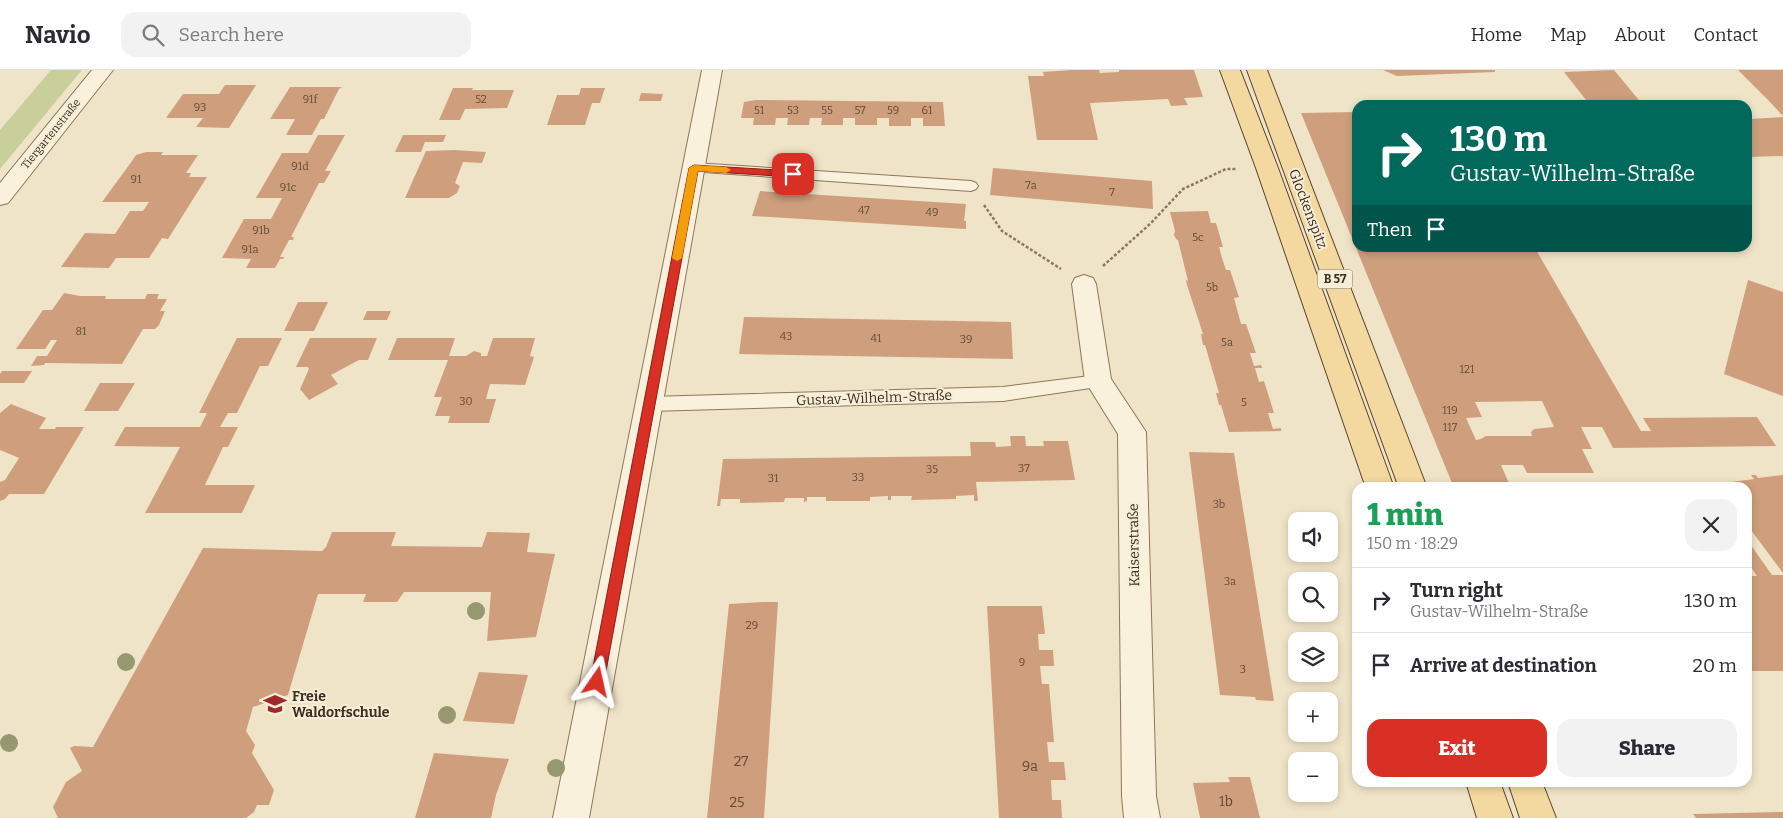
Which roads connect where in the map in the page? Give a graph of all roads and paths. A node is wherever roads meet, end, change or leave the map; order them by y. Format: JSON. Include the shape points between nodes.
{"nodes":[{"id":1,"x":103,"y":70,"type":"edge"},
{"id":2,"x":712,"y":70,"type":"edge"},
{"id":3,"x":1230,"y":70,"type":"edge"},
{"id":4,"x":1257,"y":70,"type":"edge"},
{"id":5,"x":694,"y":168,"type":"junction"},
{"id":6,"x":1267,"y":168,"type":"junction"},
{"id":7,"x":971,"y":186,"type":"joint"},
{"id":8,"x":0,"y":198,"type":"edge"},
{"id":9,"x":1084,"y":284,"type":"junction"},
{"id":10,"x":1098,"y":381,"type":"junction"},
{"id":11,"x":649,"y":404,"type":"junction"},
{"id":12,"x":1378,"y":482,"type":"edge"},
{"id":13,"x":1411,"y":482,"type":"edge"},
{"id":14,"x":1485,"y":787,"type":"edge"},
{"id":15,"x":1526,"y":787,"type":"edge"},
{"id":16,"x":571,"y":818,"type":"edge"},
{"id":17,"x":1142,"y":818,"type":"edge"},
{"id":18,"x":1495,"y":818,"type":"edge"},
{"id":19,"x":1538,"y":818,"type":"edge"}],
"edges":[{"from":1,"to":8,"type":"street","name":"Tiergartenstraße"},
{"from":2,"to":5,"type":"street"},
{"from":3,"to":6,"type":"main road","name":"Glockenspitz","number":"B 57"},
{"from":4,"to":13,"type":"main road","name":"Glockenspitz","number":"B 57"},
{"from":5,"to":7,"type":"lane"},
{"from":5,"to":11,"type":"street"},
{"from":6,"to":9,"type":"path","via":[[1226,169],[1183,189]]},
{"from":6,"to":12,"type":"main road","name":"Glockenspitz","number":"B 57"},
{"from":7,"to":9,"type":"path","via":[[1002,231]]},
{"from":9,"to":10,"type":"street","name":"Kaiserstraße"},
{"from":10,"to":11,"type":"lane","name":"Gustav-Wilhelm-Straße","via":[[1002,394]]},
{"from":10,"to":17,"type":"street","name":"Kaiserstraße","via":[[1132,432]]},
{"from":11,"to":16,"type":"street"},
{"from":14,"to":18,"type":"main road"},
{"from":15,"to":19,"type":"main road"}]}
